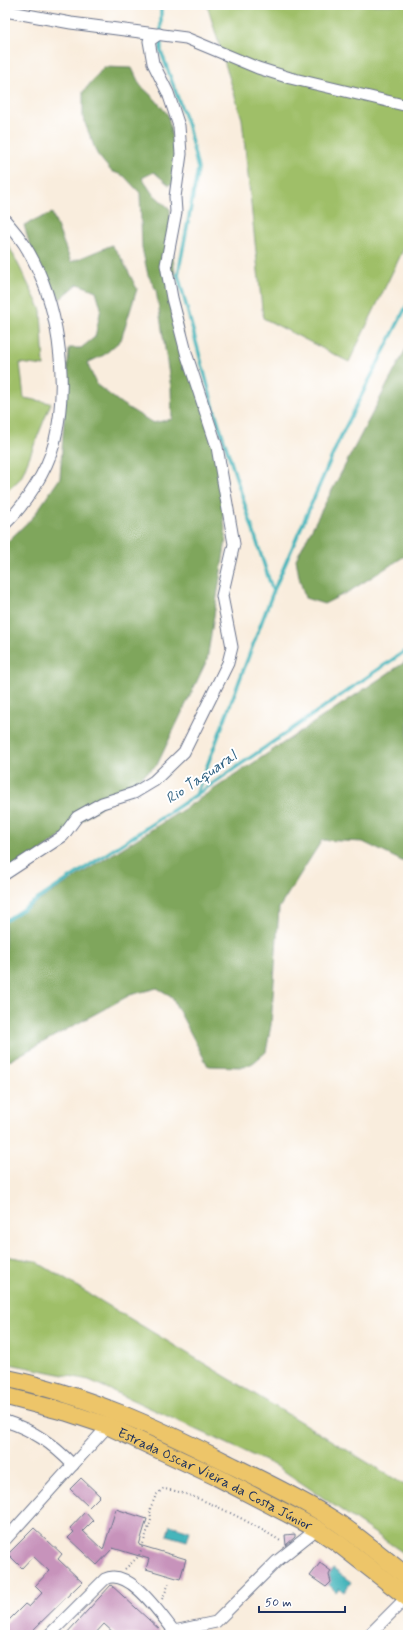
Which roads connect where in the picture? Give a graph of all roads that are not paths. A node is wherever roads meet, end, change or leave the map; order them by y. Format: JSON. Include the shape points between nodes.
{"nodes":[{"id":1,"x":31,"y":10,"type":"edge"},
{"id":2,"x":5,"y":11,"type":"edge"},
{"id":3,"x":164,"y":35,"type":"junction"},
{"id":4,"x":408,"y":106,"type":"edge"},
{"id":5,"x":5,"y":220,"type":"edge"},
{"id":6,"x":5,"y":524,"type":"edge"},
{"id":7,"x":5,"y":874,"type":"edge"},
{"id":8,"x":5,"y":1378,"type":"edge"},
{"id":9,"x":5,"y":1396,"type":"edge"},
{"id":10,"x":5,"y":1421,"type":"edge"},
{"id":11,"x":108,"y":1426,"type":"junction"},
{"id":12,"x":73,"y":1465,"type":"junction"},
{"id":13,"x":317,"y":1529,"type":"junction"},
{"id":14,"x":5,"y":1540,"type":"edge"},
{"id":15,"x":408,"y":1577,"type":"edge"},
{"id":16,"x":408,"y":1598,"type":"edge"},
{"id":17,"x":172,"y":1633,"type":"edge"},
{"id":18,"x":50,"y":1635,"type":"edge"},
{"id":19,"x":369,"y":1635,"type":"edge"}],
"edges":[{"from":1,"to":2,"type":"street"},
{"from":1,"to":3,"type":"street","via":[[71,23]]},
{"from":3,"to":4,"type":"street","via":[[194,40],[236,60],[290,78]]},
{"from":3,"to":7,"type":"street","via":[[149,41],[153,63],[168,93],[179,126],[181,154],[175,197],[176,212],[166,264],[187,356],[217,447],[223,477],[234,544],[222,596],[232,647],[228,663],[184,752],[154,781],[134,793],[102,803],[77,817],[63,836]]},
{"from":5,"to":6,"type":"street","via":[[24,244],[47,294],[58,344],[62,384],[54,445],[45,468]]},
{"from":8,"to":15,"type":"main road","name":"Estrada Oscar Vieira da Costa Júnior","via":[[87,1400],[212,1455],[288,1493],[334,1521]]},
{"from":9,"to":11,"type":"main road","name":"Estrada Oscar Vieira da Costa Júnior"},
{"from":10,"to":12,"type":"street","via":[[40,1436],[58,1448]]},
{"from":11,"to":12,"type":"street"},
{"from":11,"to":13,"type":"main road","name":"Estrada Oscar Vieira da Costa Júnior","via":[[217,1477]]},
{"from":12,"to":14,"type":"street"},
{"from":13,"to":16,"type":"main road","name":"Estrada Oscar Vieira da Costa Júnior"},
{"from":13,"to":17,"type":"street","via":[[277,1561],[216,1622]]},
{"from":16,"to":19,"type":"street"},
{"from":17,"to":18,"type":"street","via":[[154,1607],[134,1586],[118,1576],[111,1576]]}]}
